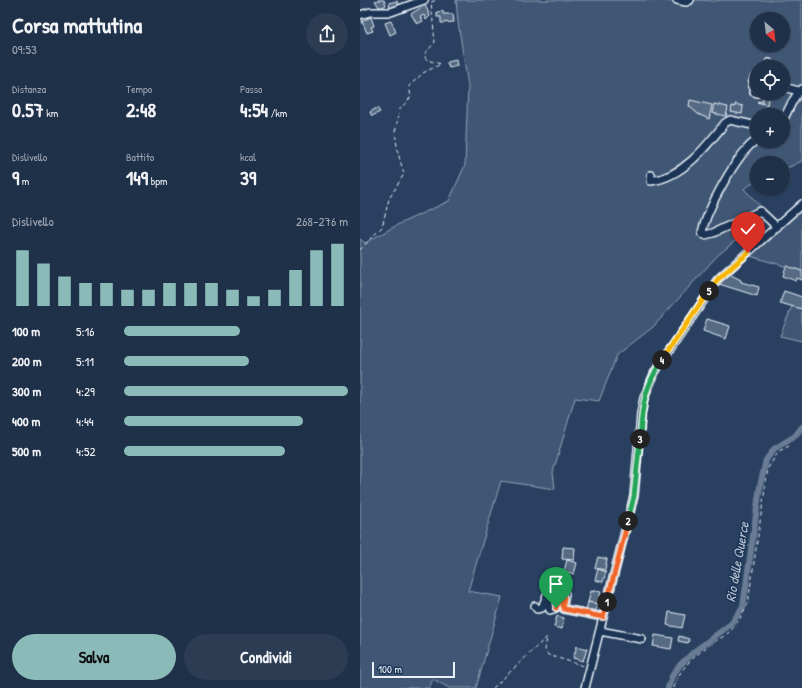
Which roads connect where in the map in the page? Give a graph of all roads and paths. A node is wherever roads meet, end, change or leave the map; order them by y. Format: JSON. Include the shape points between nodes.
{"nodes":[{"id":1,"x":424,"y":0,"type":"edge"},
{"id":2,"x":437,"y":0,"type":"edge"},
{"id":3,"x":677,"y":0,"type":"edge"},
{"id":4,"x":690,"y":0,"type":"edge"},
{"id":5,"x":360,"y":15,"type":"edge"},
{"id":6,"x":790,"y":88,"type":"edge"},
{"id":7,"x":801,"y":90,"type":"edge"},
{"id":8,"x":790,"y":109,"type":"edge"},
{"id":9,"x":750,"y":124,"type":"edge"},
{"id":10,"x":750,"y":145,"type":"edge"},
{"id":11,"x":651,"y":175,"type":"dead end"},
{"id":12,"x":802,"y":204,"type":"edge"},
{"id":13,"x":777,"y":227,"type":"junction"},
{"id":14,"x":360,"y":250,"type":"edge"},
{"id":15,"x":789,"y":446,"type":"dead end"},
{"id":16,"x":535,"y":606,"type":"dead end"},
{"id":17,"x":603,"y":617,"type":"junction"},
{"id":18,"x":600,"y":631,"type":"junction"},
{"id":19,"x":642,"y":639,"type":"dead end"},
{"id":20,"x":590,"y":668,"type":"junction"},
{"id":21,"x":492,"y":688,"type":"edge"},
{"id":22,"x":585,"y":688,"type":"edge"},
{"id":23,"x":673,"y":688,"type":"edge"}],
"edges":[{"from":1,"to":5,"type":"street","via":[[391,12],[370,12]]},
{"from":2,"to":14,"type":"path","via":[[431,2],[435,42],[424,55],[427,60],[441,64],[423,72],[409,86],[411,97],[400,109],[395,132],[404,174],[389,199],[382,226]]},
{"from":3,"to":4,"type":"street"},
{"from":6,"to":7,"type":"street"},
{"from":7,"to":8,"type":"street","via":[[796,94]]},
{"from":9,"to":11,"type":"street","via":[[730,120],[695,158],[674,174],[663,180],[652,181]]},
{"from":10,"to":13,"type":"street","via":[[709,211],[702,233],[714,233],[760,211]]},
{"from":12,"to":13,"type":"street"},
{"from":13,"to":17,"type":"street","via":[[718,279],[655,372],[644,398],[634,496]]},
{"from":15,"to":23,"type":"path","via":[[779,451],[768,468],[751,590],[742,616],[727,633],[688,662],[679,673]]},
{"from":16,"to":17,"type":"street","via":[[537,609],[542,608],[547,595],[551,598],[548,606],[550,610],[556,608],[560,598],[565,596],[564,609]]},
{"from":17,"to":18,"type":"street"},
{"from":18,"to":19,"type":"street"},
{"from":18,"to":20,"type":"street"},
{"from":20,"to":21,"type":"path","via":[[548,655],[545,650],[547,637]]},
{"from":20,"to":22,"type":"street"}]}
